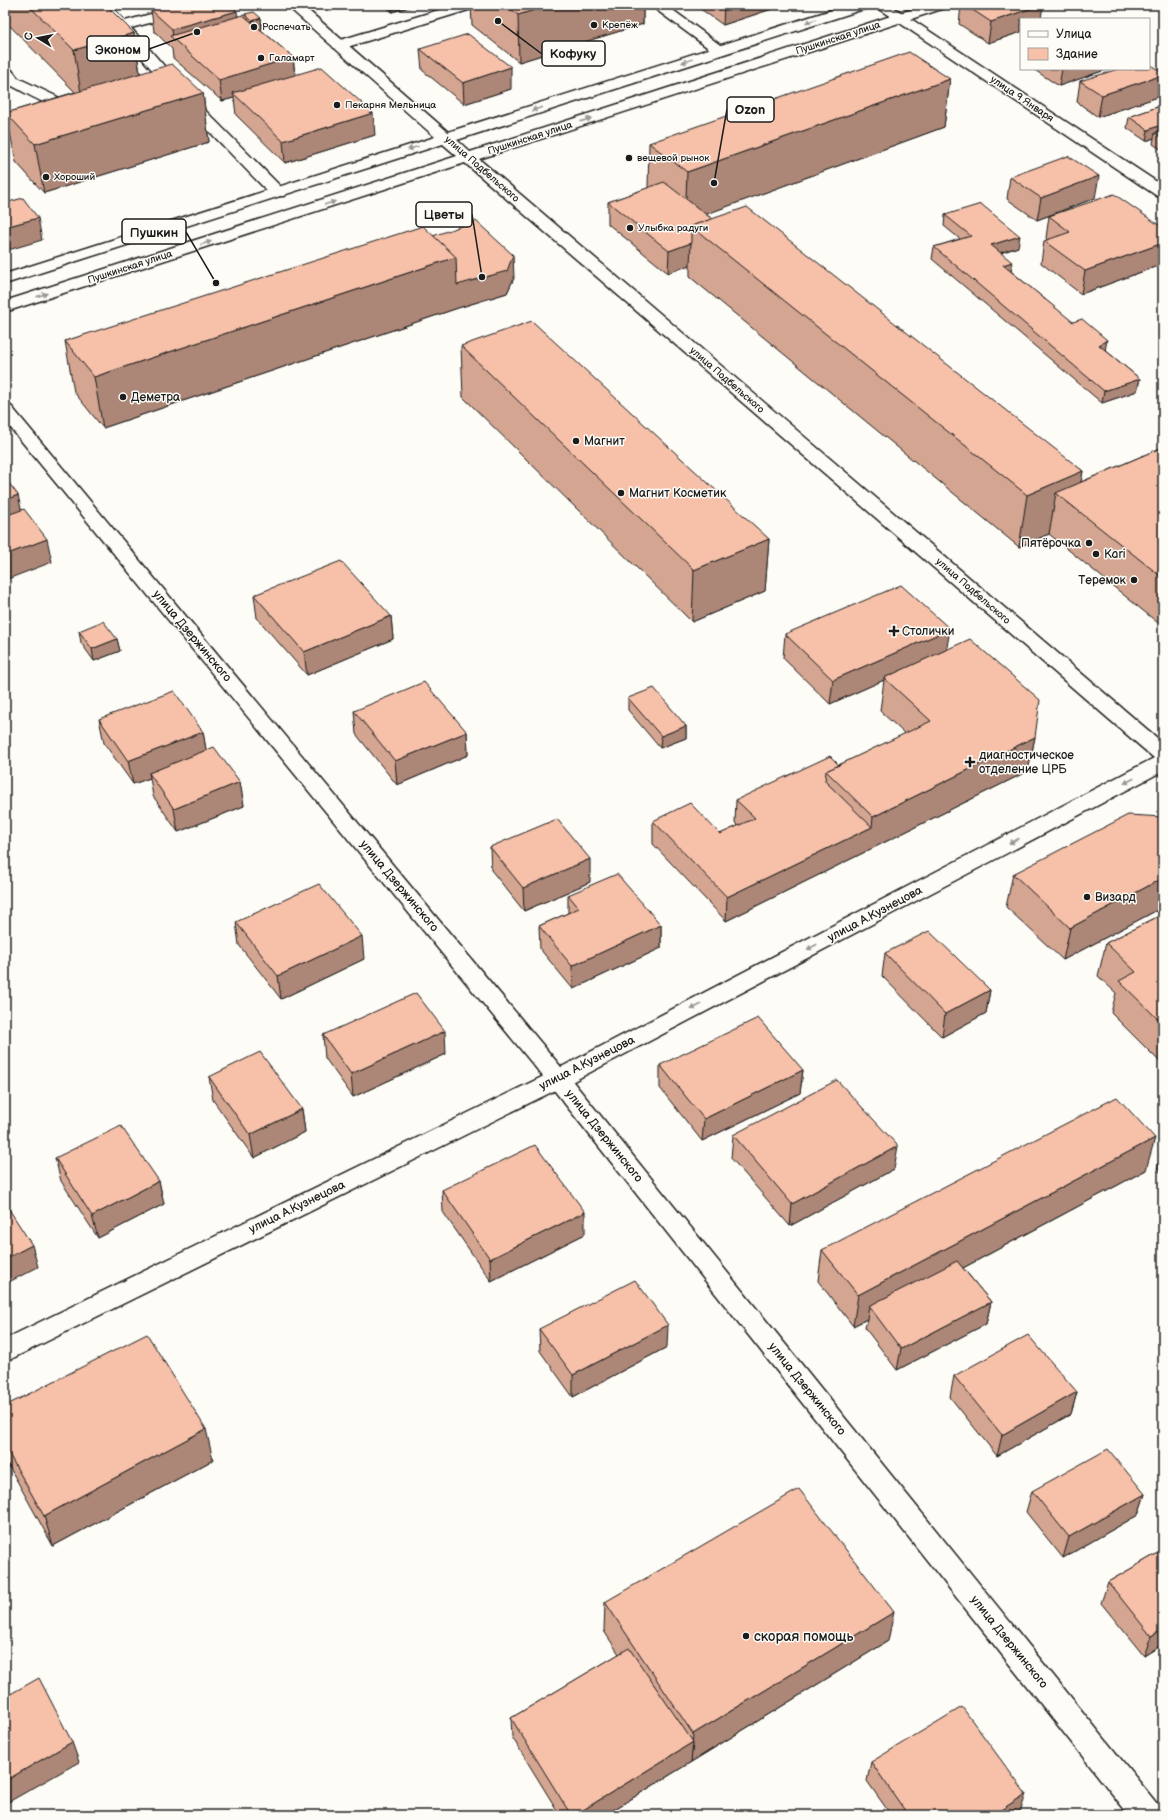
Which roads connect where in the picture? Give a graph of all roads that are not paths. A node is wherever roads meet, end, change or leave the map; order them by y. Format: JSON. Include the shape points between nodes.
{"nodes":[{"id":1,"x":102,"y":5,"type":"edge"},
{"id":2,"x":200,"y":5,"type":"edge"},
{"id":3,"x":293,"y":5,"type":"edge"},
{"id":4,"x":470,"y":5,"type":"edge"},
{"id":5,"x":657,"y":5,"type":"edge"},
{"id":6,"x":862,"y":5,"type":"edge"},
{"id":7,"x":880,"y":5,"type":"edge"},
{"id":8,"x":940,"y":5,"type":"edge"},
{"id":9,"x":900,"y":18,"type":"junction"},
{"id":10,"x":122,"y":26,"type":"junction"},
{"id":11,"x":339,"y":45,"type":"junction"},
{"id":12,"x":720,"y":50,"type":"junction"},
{"id":13,"x":5,"y":71,"type":"edge"},
{"id":14,"x":95,"y":105,"type":"edge"},
{"id":15,"x":446,"y":138,"type":"junction"},
{"id":16,"x":469,"y":158,"type":"junction"},
{"id":17,"x":278,"y":193,"type":"junction"},
{"id":18,"x":1163,"y":193,"type":"edge"},
{"id":19,"x":5,"y":279,"type":"edge"},
{"id":20,"x":5,"y":307,"type":"edge"},
{"id":21,"x":5,"y":410,"type":"edge"},
{"id":22,"x":1163,"y":754,"type":"edge"},
{"id":23,"x":1163,"y":762,"type":"edge"},
{"id":24,"x":558,"y":1079,"type":"junction"},
{"id":25,"x":5,"y":1351,"type":"edge"},
{"id":26,"x":1148,"y":1815,"type":"edge"}],
"edges":[{"from":1,"to":10,"type":"main road"},
{"from":2,"to":10,"type":"main road"},
{"from":3,"to":11,"type":"main road","name":"улица Подбельского"},
{"from":4,"to":11,"type":"main road"},
{"from":5,"to":12,"type":"main road"},
{"from":6,"to":12,"type":"main road","one_way":true},
{"from":7,"to":9,"type":"main road","name":"улица 9 Января"},
{"from":8,"to":9,"type":"main road","name":"Пушкинская улица"},
{"from":16,"to":9,"type":"main road","name":"Пушкинская улица","one_way":true},
{"from":9,"to":18,"type":"main road","name":"улица 9 Января"},
{"from":10,"to":17,"type":"main road","via":[[173,95]]},
{"from":11,"to":15,"type":"main road","name":"улица Подбельского"},
{"from":12,"to":15,"type":"main road","one_way":true},
{"from":13,"to":14,"type":"main road","via":[[13,81],[61,104]]},
{"from":15,"to":16,"type":"main road","name":"улица Подбельского"},
{"from":15,"to":17,"type":"main road","one_way":true},
{"from":20,"to":16,"type":"main road","name":"Пушкинская улица","one_way":true},
{"from":16,"to":22,"type":"main road","name":"улица Подбельского"},
{"from":17,"to":19,"type":"main road"},
{"from":21,"to":24,"type":"main road","name":"улица Дзержинского"},
{"from":23,"to":24,"type":"main road","name":"улица А.Кузнецова","one_way":true},
{"from":24,"to":25,"type":"main road","name":"улица А.Кузнецова"},
{"from":24,"to":26,"type":"main road","name":"улица Дзержинского"}]}
